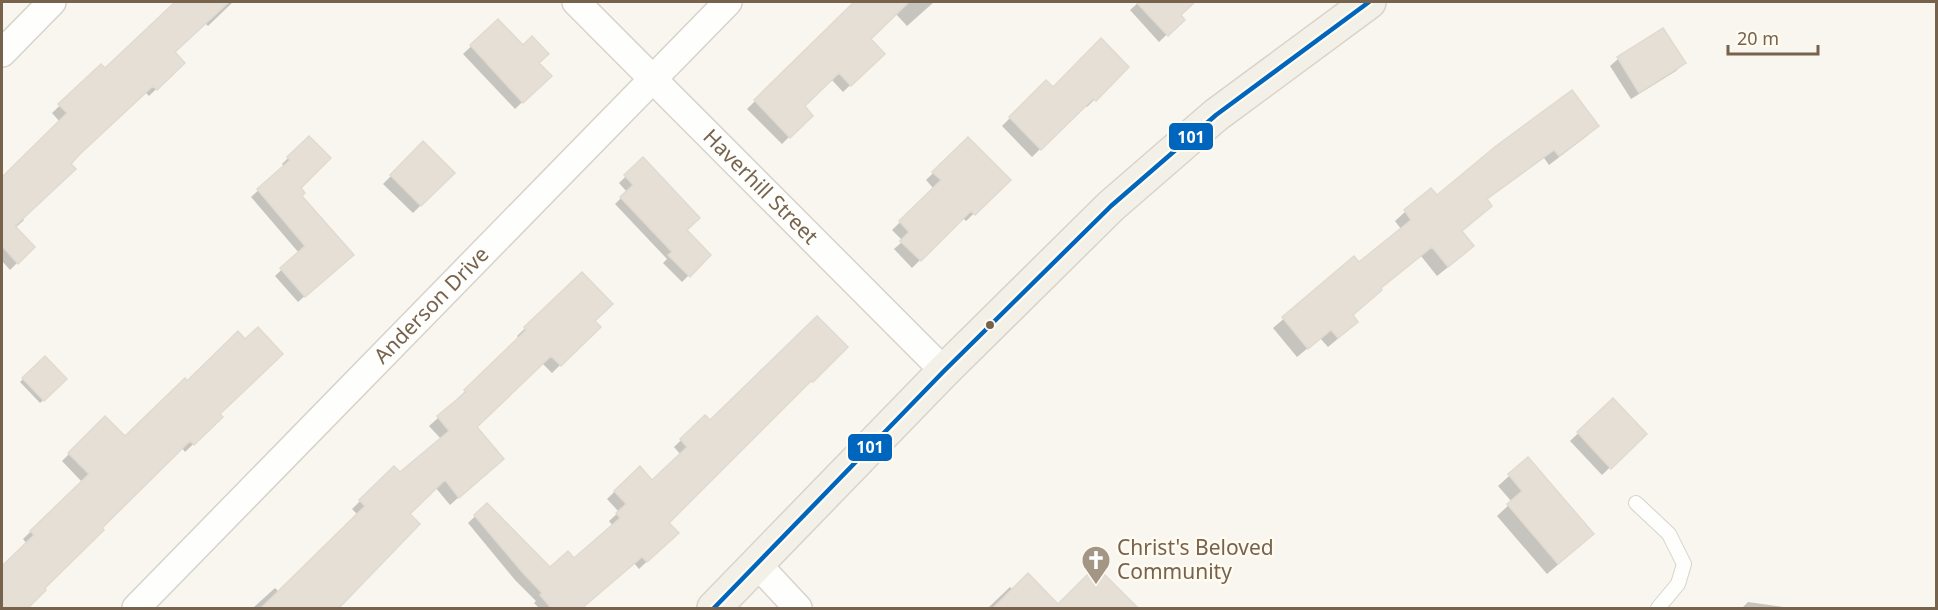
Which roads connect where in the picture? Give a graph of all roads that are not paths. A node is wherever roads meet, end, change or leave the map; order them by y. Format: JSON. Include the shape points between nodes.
{"nodes":[{"id":1,"x":52,"y":2,"type":"edge"},
{"id":2,"x":576,"y":2,"type":"edge"},
{"id":3,"x":728,"y":2,"type":"edge"},
{"id":4,"x":1369,"y":2,"type":"edge"},
{"id":5,"x":2,"y":53,"type":"edge"},
{"id":6,"x":654,"y":78,"type":"junction"},
{"id":7,"x":944,"y":372,"type":"junction"},
{"id":8,"x":1636,"y":503,"type":"dead end"},
{"id":9,"x":757,"y":564,"type":"junction"},
{"id":10,"x":136,"y":609,"type":"edge"},
{"id":11,"x":714,"y":609,"type":"edge"},
{"id":12,"x":798,"y":609,"type":"edge"},
{"id":13,"x":1658,"y":609,"type":"edge"}],
"edges":[{"from":1,"to":5,"type":"street"},
{"from":2,"to":6,"type":"street","name":"Haverhill Street"},
{"from":3,"to":6,"type":"street","name":"Anderson Drive"},
{"from":4,"to":7,"type":"main road","via":[[1216,115],[1111,206]]},
{"from":6,"to":7,"type":"street","name":"Haverhill Street"},
{"from":6,"to":10,"type":"street","name":"Anderson Drive"},
{"from":7,"to":9,"type":"main road"},
{"from":8,"to":13,"type":"lane","via":[[1670,534],[1684,564],[1678,584]]},
{"from":9,"to":11,"type":"main road"},
{"from":9,"to":12,"type":"street"}]}
